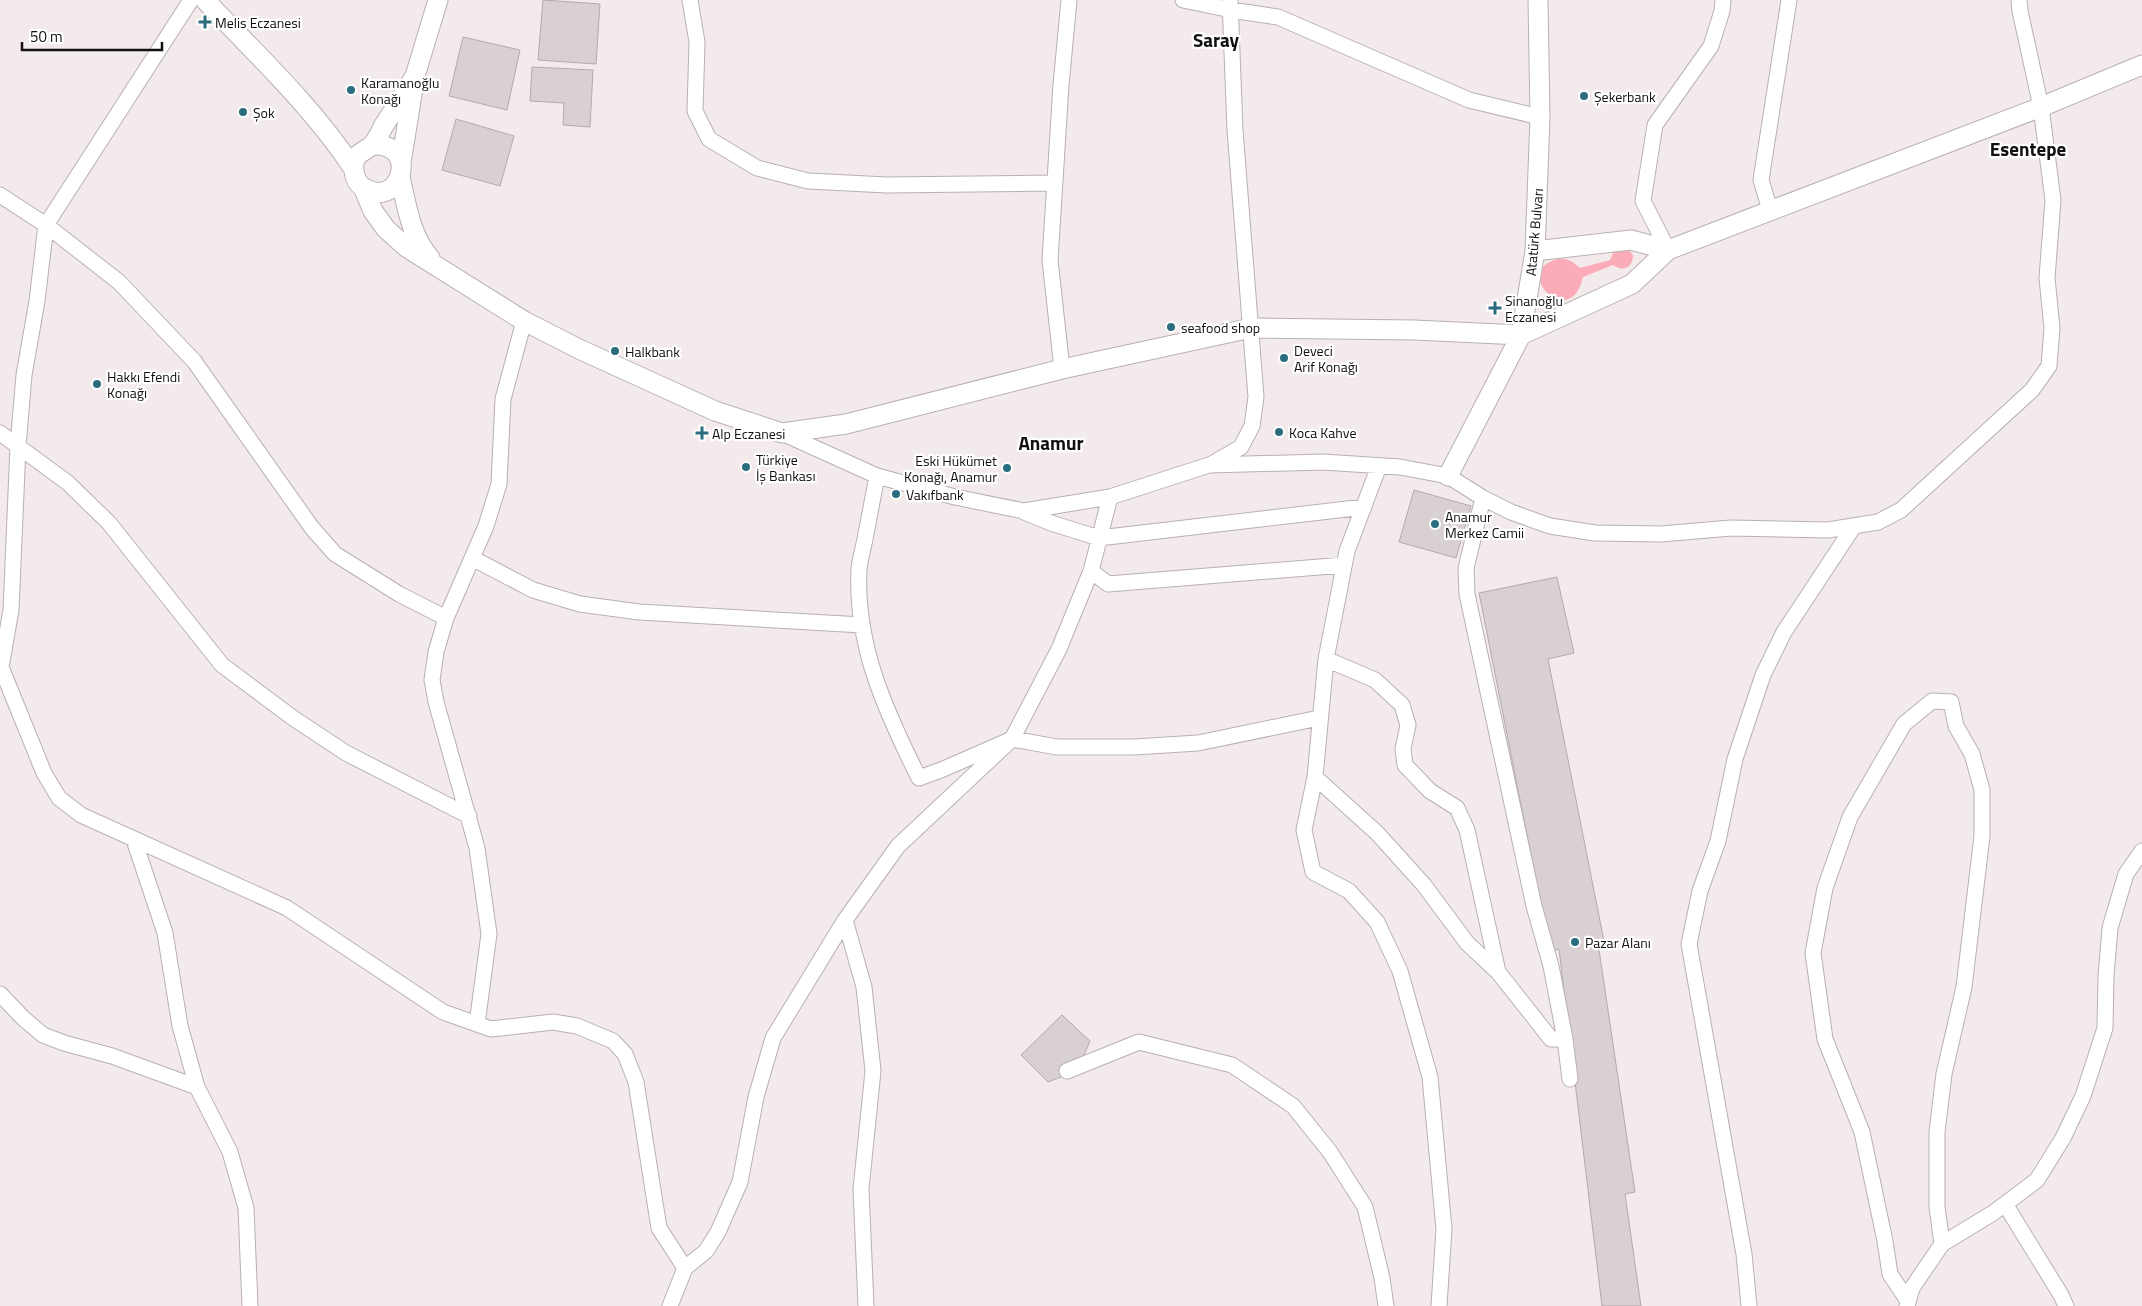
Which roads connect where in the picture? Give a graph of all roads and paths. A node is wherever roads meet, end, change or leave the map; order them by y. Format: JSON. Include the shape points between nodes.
{"nodes":[{"id":1,"x":191,"y":0,"type":"edge"},
{"id":2,"x":205,"y":0,"type":"edge"},
{"id":3,"x":438,"y":0,"type":"edge"},
{"id":4,"x":690,"y":0,"type":"edge"},
{"id":5,"x":1069,"y":0,"type":"edge"},
{"id":6,"x":1183,"y":0,"type":"edge"},
{"id":7,"x":1538,"y":0,"type":"edge"},
{"id":8,"x":1723,"y":0,"type":"edge"},
{"id":9,"x":1790,"y":0,"type":"edge"},
{"id":10,"x":2019,"y":0,"type":"edge"},
{"id":11,"x":1231,"y":5,"type":"edge"},
{"id":12,"x":2142,"y":65,"type":"edge"},
{"id":13,"x":415,"y":76,"type":"junction"},
{"id":14,"x":2042,"y":107,"type":"junction"},
{"id":15,"x":1540,"y":117,"type":"junction"},
{"id":16,"x":372,"y":145,"type":"junction"},
{"id":17,"x":354,"y":168,"type":"junction"},
{"id":18,"x":400,"y":170,"type":"junction"},
{"id":19,"x":1055,"y":183,"type":"junction"},
{"id":20,"x":363,"y":187,"type":"junction"},
{"id":21,"x":0,"y":195,"type":"edge"},
{"id":22,"x":1770,"y":210,"type":"junction"},
{"id":23,"x":46,"y":225,"type":"junction"},
{"id":24,"x":1668,"y":250,"type":"junction"},
{"id":25,"x":1535,"y":251,"type":"junction"},
{"id":26,"x":436,"y":265,"type":"junction"},
{"id":27,"x":524,"y":321,"type":"junction"},
{"id":28,"x":1251,"y":328,"type":"junction"},
{"id":29,"x":1521,"y":336,"type":"junction"},
{"id":30,"x":1062,"y":369,"type":"junction"},
{"id":31,"x":0,"y":433,"type":"edge"},
{"id":32,"x":782,"y":433,"type":"junction"},
{"id":33,"x":18,"y":446,"type":"junction"},
{"id":34,"x":1210,"y":465,"type":"junction"},
{"id":35,"x":1380,"y":466,"type":"junction"},
{"id":36,"x":877,"y":476,"type":"junction"},
{"id":37,"x":1448,"y":476,"type":"junction"},
{"id":38,"x":1110,"y":497,"type":"junction"},
{"id":39,"x":1483,"y":498,"type":"junction"},
{"id":40,"x":1364,"y":507,"type":"junction"},
{"id":41,"x":1024,"y":511,"type":"junction"},
{"id":42,"x":1854,"y":526,"type":"junction"},
{"id":43,"x":1099,"y":538,"type":"junction"},
{"id":44,"x":472,"y":558,"type":"junction"},
{"id":45,"x":1344,"y":565,"type":"junction"},
{"id":46,"x":1091,"y":571,"type":"junction"},
{"id":47,"x":446,"y":618,"type":"junction"},
{"id":48,"x":862,"y":626,"type":"junction"},
{"id":49,"x":1326,"y":659,"type":"junction"},
{"id":50,"x":1,"y":668,"type":"edge"},
{"id":51,"x":1319,"y":718,"type":"junction"},
{"id":52,"x":1012,"y":739,"type":"junction"},
{"id":53,"x":1314,"y":776,"type":"junction"},
{"id":54,"x":469,"y":816,"type":"junction"},
{"id":55,"x":134,"y":840,"type":"junction"},
{"id":56,"x":2142,"y":852,"type":"edge"},
{"id":57,"x":845,"y":920,"type":"junction"},
{"id":58,"x":1498,"y":972,"type":"junction"},
{"id":59,"x":0,"y":994,"type":"edge"},
{"id":60,"x":477,"y":1024,"type":"junction"},
{"id":61,"x":1565,"y":1039,"type":"junction"},
{"id":62,"x":1067,"y":1071,"type":"dead end"},
{"id":63,"x":1570,"y":1079,"type":"dead end"},
{"id":64,"x":197,"y":1087,"type":"junction"},
{"id":65,"x":2005,"y":1204,"type":"junction"},
{"id":66,"x":1942,"y":1244,"type":"junction"},
{"id":67,"x":685,"y":1268,"type":"junction"},
{"id":68,"x":1908,"y":1303,"type":"edge"},
{"id":69,"x":250,"y":1306,"type":"edge"},
{"id":70,"x":670,"y":1306,"type":"edge"},
{"id":71,"x":866,"y":1306,"type":"edge"},
{"id":72,"x":1386,"y":1306,"type":"edge"},
{"id":73,"x":1439,"y":1306,"type":"edge"},
{"id":74,"x":1749,"y":1306,"type":"edge"},
{"id":75,"x":2066,"y":1306,"type":"edge"}],
"edges":[{"from":1,"to":23,"type":"street"},
{"from":2,"to":17,"type":"street","via":[[300,101]]},
{"from":3,"to":13,"type":"street"},
{"from":4,"to":19,"type":"street","via":[[697,42],[695,111],[709,139],[757,168],[808,181],[887,185]]},
{"from":5,"to":19,"type":"street"},
{"from":6,"to":11,"type":"street"},
{"from":7,"to":15,"type":"street","name":"Atatürk Bulvarı"},
{"from":8,"to":24,"type":"street","via":[[1711,46],[1655,125],[1643,201]]},
{"from":9,"to":22,"type":"street","via":[[1761,180]]},
{"from":10,"to":14,"type":"street"},
{"from":11,"to":15,"type":"street","via":[[1278,17],[1469,100]]},
{"from":11,"to":28,"type":"street","via":[[1235,130]]},
{"from":12,"to":14,"type":"street"},
{"from":13,"to":16,"type":"street"},
{"from":13,"to":18,"type":"street"},
{"from":14,"to":22,"type":"street"},
{"from":14,"to":42,"type":"street","via":[[2053,200],[2047,278],[2052,328],[2049,366],[2032,390],[1901,510],[1878,522]]},
{"from":15,"to":25,"type":"street","name":"Atatürk Bulvarı"},
{"from":16,"to":17,"type":"street","via":[[359,154]]},
{"from":16,"to":18,"type":"street","via":[[380,144],[393,150]]},
{"from":17,"to":20,"type":"street"},
{"from":18,"to":20,"type":"street","via":[[396,184],[384,192]]},
{"from":18,"to":26,"type":"street","via":[[411,225],[421,248]]},
{"from":19,"to":30,"type":"street","via":[[1050,260]]},
{"from":20,"to":26,"type":"street","via":[[372,211],[386,229],[406,247]]},
{"from":21,"to":23,"type":"street"},
{"from":22,"to":24,"type":"street"},
{"from":23,"to":33,"type":"street","via":[[24,375]]},
{"from":23,"to":47,"type":"street","via":[[119,282],[194,361],[312,528],[335,554],[399,594]]},
{"from":24,"to":25,"type":"street","via":[[1631,240]]},
{"from":24,"to":29,"type":"street","via":[[1632,284]]},
{"from":25,"to":29,"type":"street","name":"Atatürk Bulvarı"},
{"from":26,"to":27,"type":"street"},
{"from":27,"to":32,"type":"street","via":[[715,411]]},
{"from":27,"to":44,"type":"street","via":[[503,399],[499,484]]},
{"from":28,"to":29,"type":"street","via":[[1414,330]]},
{"from":28,"to":30,"type":"street"},
{"from":28,"to":34,"type":"street","via":[[1256,397],[1252,426],[1241,447]]},
{"from":29,"to":37,"type":"street","name":"Atatürk Bulvarı"},
{"from":30,"to":32,"type":"street","via":[[846,424]]},
{"from":31,"to":33,"type":"street"},
{"from":32,"to":36,"type":"street"},
{"from":33,"to":50,"type":"street","via":[[11,610]]},
{"from":33,"to":54,"type":"street","via":[[68,483],[109,523],[222,664],[346,753]]},
{"from":34,"to":35,"type":"street","via":[[1323,462]]},
{"from":34,"to":38,"type":"street"},
{"from":35,"to":37,"type":"street"},
{"from":35,"to":40,"type":"street"},
{"from":36,"to":41,"type":"street"},
{"from":36,"to":48,"type":"street","via":[[859,569]]},
{"from":37,"to":39,"type":"street"},
{"from":38,"to":41,"type":"street"},
{"from":38,"to":43,"type":"street"},
{"from":39,"to":42,"type":"street","via":[[1550,526],[1595,533],[1661,534],[1731,528],[1828,530]]},
{"from":39,"to":61,"type":"street","via":[[1466,568],[1467,594]]},
{"from":40,"to":43,"type":"street"},
{"from":40,"to":45,"type":"street"},
{"from":41,"to":43,"type":"street"},
{"from":42,"to":74,"type":"street","via":[[1784,632],[1763,675],[1735,758],[1718,841],[1700,891],[1689,944],[1744,1254]]},
{"from":43,"to":46,"type":"street"},
{"from":44,"to":47,"type":"street"},
{"from":44,"to":48,"type":"street","via":[[533,590],[580,604],[639,612]]},
{"from":45,"to":46,"type":"street","via":[[1108,584]]},
{"from":45,"to":49,"type":"street"},
{"from":46,"to":52,"type":"street","via":[[1059,650]]},
{"from":47,"to":54,"type":"street","via":[[432,680]]},
{"from":48,"to":52,"type":"street","via":[[868,660],[881,698],[919,778]]},
{"from":49,"to":51,"type":"street"},
{"from":49,"to":58,"type":"street","via":[[1375,680],[1402,705],[1408,724],[1403,749],[1405,765],[1430,791],[1457,808],[1467,830]]},
{"from":50,"to":55,"type":"street","via":[[44,773],[58,798],[81,816]]},
{"from":51,"to":52,"type":"street","via":[[1198,743],[1057,747]]},
{"from":51,"to":53,"type":"street"},
{"from":52,"to":57,"type":"street","via":[[898,846]]},
{"from":53,"to":58,"type":"street","via":[[1377,833],[1424,885],[1467,943]]},
{"from":53,"to":73,"type":"street","via":[[1304,830],[1313,872],[1349,891],[1378,922],[1400,971],[1430,1077],[1444,1229]]},
{"from":54,"to":60,"type":"street","via":[[477,848],[489,934]]},
{"from":55,"to":60,"type":"street","via":[[287,908],[443,1012]]},
{"from":55,"to":64,"type":"street","via":[[165,933],[180,1026]]},
{"from":56,"to":65,"type":"street","via":[[2126,874],[2110,928],[2105,1028],[2083,1096],[2063,1138],[2037,1180]]},
{"from":57,"to":67,"type":"street","via":[[773,1038],[756,1097],[740,1182],[706,1251]]},
{"from":57,"to":71,"type":"street","via":[[864,987],[872,1072],[861,1189]]},
{"from":58,"to":61,"type":"street","via":[[1552,1039]]},
{"from":59,"to":64,"type":"street","via":[[43,1035]]},
{"from":60,"to":67,"type":"street","via":[[491,1029],[552,1022],[577,1026],[613,1041],[625,1054],[636,1082],[659,1228]]},
{"from":61,"to":63,"type":"street"},
{"from":62,"to":72,"type":"street","via":[[1139,1042],[1232,1065],[1293,1106],[1330,1152],[1365,1207]]},
{"from":64,"to":69,"type":"street","via":[[230,1152],[246,1208]]},
{"from":65,"to":66,"type":"street"},
{"from":65,"to":75,"type":"street"},
{"from":66,"to":68,"type":"street","via":[[1912,1288]]},
{"from":66,"to":68,"type":"street","via":[[1937,1207],[1937,1132],[1944,1074],[1968,959],[1982,836],[1982,790],[1972,754],[1956,726],[1951,702],[1932,701],[1904,724],[1850,817],[1825,888],[1813,954],[1825,1039],[1862,1132],[1890,1274]]},
{"from":67,"to":70,"type":"street"}]}
